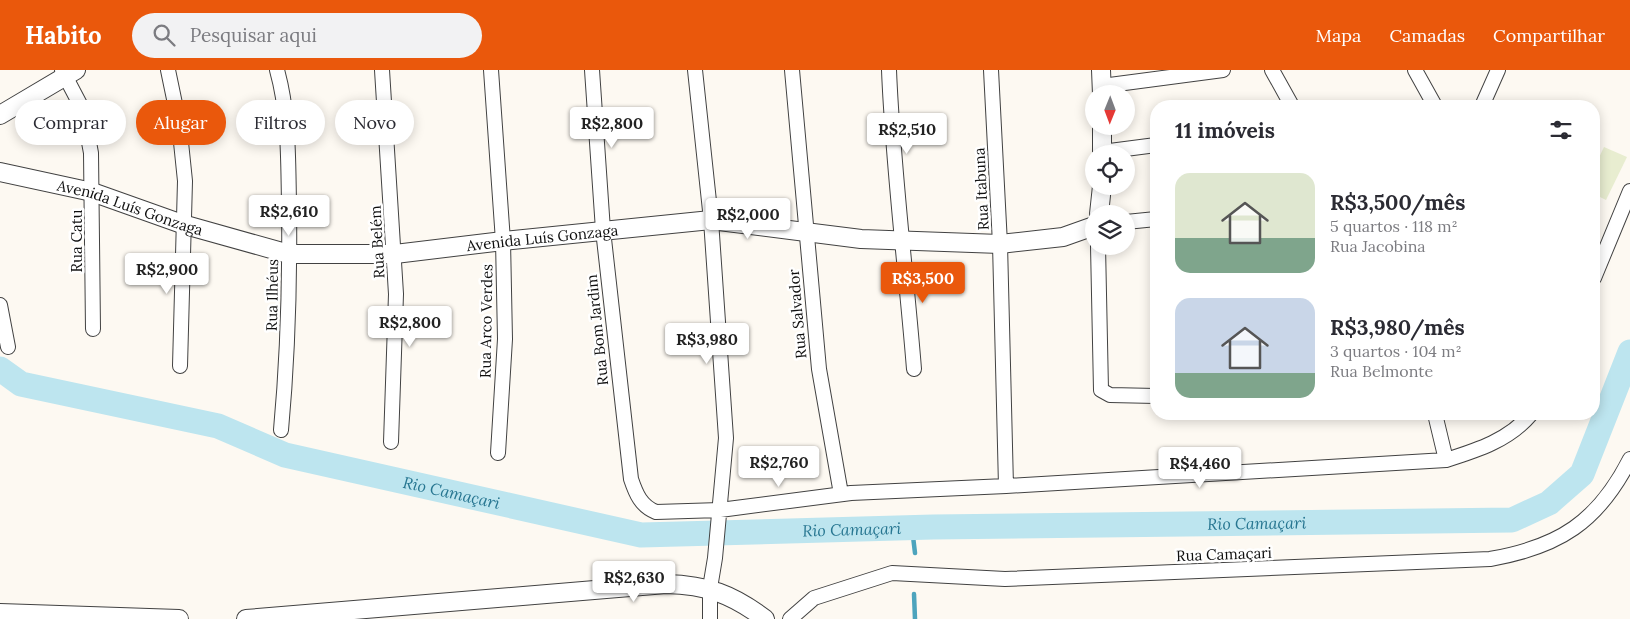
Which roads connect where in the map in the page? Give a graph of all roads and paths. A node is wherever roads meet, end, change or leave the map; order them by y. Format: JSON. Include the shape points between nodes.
{"nodes":[{"id":1,"x":168,"y":70,"type":"edge"},
{"id":2,"x":277,"y":70,"type":"edge"},
{"id":3,"x":382,"y":70,"type":"edge"},
{"id":4,"x":491,"y":70,"type":"edge"},
{"id":5,"x":592,"y":70,"type":"edge"},
{"id":6,"x":695,"y":70,"type":"edge"},
{"id":7,"x":792,"y":70,"type":"edge"},
{"id":8,"x":888,"y":70,"type":"edge"},
{"id":9,"x":991,"y":70,"type":"edge"},
{"id":10,"x":1223,"y":70,"type":"edge"},
{"id":11,"x":1272,"y":70,"type":"edge"},
{"id":12,"x":1415,"y":70,"type":"edge"},
{"id":13,"x":1498,"y":70,"type":"edge"},
{"id":14,"x":68,"y":72,"type":"edge"},
{"id":15,"x":1102,"y":83,"type":"edge"},
{"id":16,"x":1289,"y":100,"type":"edge"},
{"id":17,"x":1432,"y":100,"type":"edge"},
{"id":18,"x":1485,"y":100,"type":"edge"},
{"id":19,"x":0,"y":115,"type":"edge"},
{"id":20,"x":1150,"y":146,"type":"edge"},
{"id":21,"x":1135,"y":148,"type":"edge"},
{"id":22,"x":0,"y":172,"type":"edge"},
{"id":23,"x":92,"y":192,"type":"junction"},
{"id":24,"x":1630,"y":192,"type":"edge"},
{"id":25,"x":711,"y":220,"type":"junction"},
{"id":26,"x":1150,"y":220,"type":"edge"},
{"id":27,"x":1135,"y":221,"type":"edge"},
{"id":28,"x":182,"y":224,"type":"junction"},
{"id":29,"x":1085,"y":229,"type":"edge"},
{"id":30,"x":603,"y":230,"type":"junction"},
{"id":31,"x":806,"y":232,"type":"junction"},
{"id":32,"x":503,"y":240,"type":"junction"},
{"id":33,"x":903,"y":242,"type":"junction"},
{"id":34,"x":1000,"y":244,"type":"junction"},
{"id":35,"x":290,"y":254,"type":"junction"},
{"id":36,"x":394,"y":254,"type":"junction"},
{"id":37,"x":1098,"y":255,"type":"edge"},
{"id":38,"x":1600,"y":264,"type":"edge"},
{"id":39,"x":0,"y":305,"type":"edge"},
{"id":40,"x":93,"y":329,"type":"dead end"},
{"id":41,"x":8,"y":347,"type":"dead end"},
{"id":42,"x":180,"y":366,"type":"dead end"},
{"id":43,"x":914,"y":369,"type":"dead end"},
{"id":44,"x":1150,"y":396,"type":"edge"},
{"id":45,"x":1436,"y":420,"type":"edge"},
{"id":46,"x":1525,"y":420,"type":"edge"},
{"id":47,"x":281,"y":430,"type":"dead end"},
{"id":48,"x":391,"y":442,"type":"dead end"},
{"id":49,"x":498,"y":453,"type":"dead end"},
{"id":50,"x":1630,"y":459,"type":"edge"},
{"id":51,"x":1446,"y":460,"type":"junction"},
{"id":52,"x":1006,"y":486,"type":"junction"},
{"id":53,"x":842,"y":494,"type":"junction"},
{"id":54,"x":720,"y":510,"type":"junction"},
{"id":55,"x":710,"y":588,"type":"junction"},
{"id":56,"x":0,"y":613,"type":"edge"},
{"id":57,"x":20,"y":616,"type":"edge"},
{"id":58,"x":179,"y":619,"type":"edge"},
{"id":59,"x":246,"y":619,"type":"edge"},
{"id":60,"x":710,"y":619,"type":"edge"},
{"id":61,"x":765,"y":619,"type":"edge"},
{"id":62,"x":790,"y":619,"type":"edge"}],
"edges":[{"from":1,"to":28,"type":"street","via":[[183,153]]},
{"from":2,"to":35,"type":"street","name":"Rua Ilhéus","via":[[286,116]]},
{"from":3,"to":36,"type":"street","name":"Rua Belém"},
{"from":4,"to":32,"type":"street","name":"Rua Arco Verdes"},
{"from":5,"to":30,"type":"street","name":"Rua Bom Jardim"},
{"from":6,"to":25,"type":"street"},
{"from":7,"to":31,"type":"street","name":"Rua Salvador"},
{"from":8,"to":33,"type":"street","via":[[892,149]]},
{"from":9,"to":34,"type":"street","name":"Rua Itabuna"},
{"from":10,"to":15,"type":"street"},
{"from":11,"to":16,"type":"street"},
{"from":12,"to":17,"type":"street"},
{"from":13,"to":18,"type":"street"},
{"from":14,"to":19,"type":"street"},
{"from":14,"to":23,"type":"street","name":"Rua Catu","via":[[86,121],[93,170]]},
{"from":20,"to":21,"type":"street"},
{"from":22,"to":23,"type":"street","name":"Avenida Luís Gonzaga"},
{"from":23,"to":28,"type":"street","name":"Avenida Luís Gonzaga"},
{"from":23,"to":40,"type":"street","name":"Rua Catu"},
{"from":24,"to":38,"type":"street"},
{"from":25,"to":30,"type":"street","name":"Avenida Luís Gonzaga"},
{"from":25,"to":31,"type":"street","name":"Avenida Luís Gonzaga"},
{"from":25,"to":54,"type":"street","via":[[726,438]]},
{"from":26,"to":27,"type":"street"},
{"from":28,"to":35,"type":"street","name":"Avenida Luís Gonzaga"},
{"from":28,"to":42,"type":"street"},
{"from":29,"to":34,"type":"street","name":"Avenida Luís Gonzaga","via":[[1063,237]]},
{"from":30,"to":32,"type":"street","name":"Avenida Luís Gonzaga"},
{"from":30,"to":54,"type":"street","name":"Rua Bom Jardim","via":[[625,435],[635,492],[648,509],[656,512]]},
{"from":31,"to":33,"type":"street","name":"Avenida Luís Gonzaga"},
{"from":31,"to":53,"type":"street","name":"Rua Salvador","via":[[822,394]]},
{"from":32,"to":36,"type":"street","name":"Avenida Luís Gonzaga"},
{"from":32,"to":49,"type":"street","name":"Rua Arco Verdes","via":[[505,339]]},
{"from":33,"to":34,"type":"street","name":"Avenida Luís Gonzaga"},
{"from":33,"to":43,"type":"street"},
{"from":34,"to":52,"type":"street","name":"Rua Itabuna"},
{"from":35,"to":36,"type":"street","name":"Avenida Luís Gonzaga"},
{"from":35,"to":47,"type":"street","name":"Rua Ilhéus","via":[[288,344]]},
{"from":36,"to":48,"type":"street","name":"Rua Belém"},
{"from":37,"to":44,"type":"street","via":[[1101,390],[1110,395]]},
{"from":39,"to":41,"type":"street"},
{"from":45,"to":51,"type":"street"},
{"from":46,"to":51,"type":"street","name":"Rua Bom Jardim","via":[[1491,445]]},
{"from":50,"to":62,"type":"street","name":"Rua Camaçari","via":[[1605,500],[1591,516],[1551,542],[1521,554],[1490,559],[1005,579],[892,573],[814,598]]},
{"from":51,"to":52,"type":"street","name":"Rua Bom Jardim"},
{"from":52,"to":53,"type":"street","name":"Rua Bom Jardim"},
{"from":53,"to":54,"type":"street","name":"Rua Bom Jardim"},
{"from":54,"to":55,"type":"street"},
{"from":55,"to":59,"type":"street","via":[[666,584]]},
{"from":55,"to":60,"type":"street"},
{"from":55,"to":61,"type":"street"},
{"from":56,"to":57,"type":"street"},
{"from":57,"to":58,"type":"street"}]}
